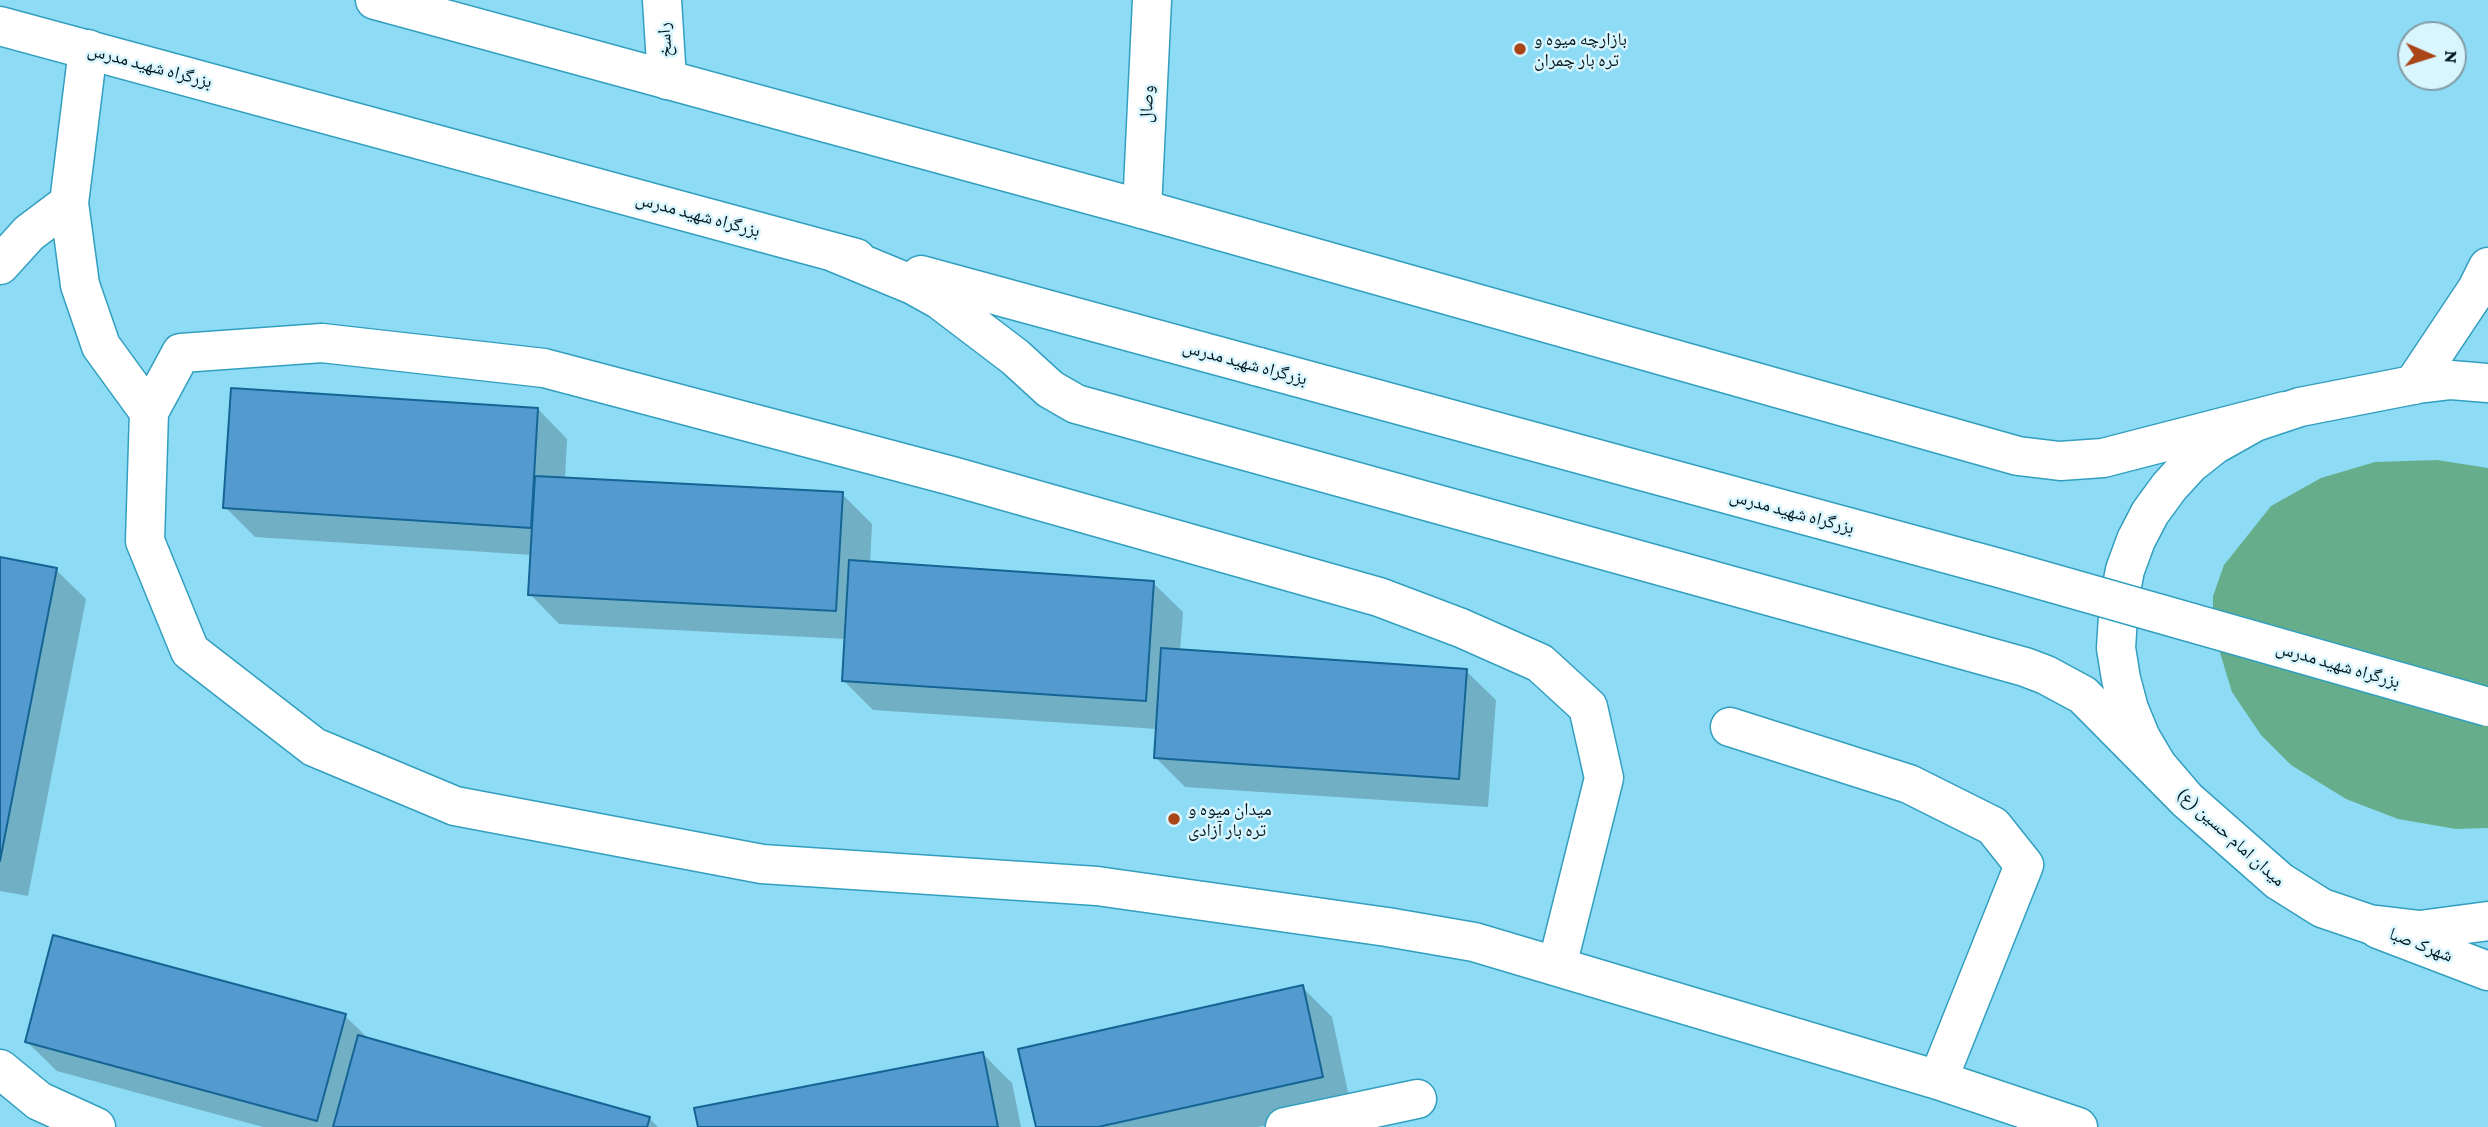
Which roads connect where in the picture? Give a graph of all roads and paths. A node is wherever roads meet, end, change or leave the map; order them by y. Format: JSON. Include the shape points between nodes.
{"nodes":[{"id":1,"x":375,"y":0,"type":"edge"},
{"id":2,"x":662,"y":0,"type":"edge"},
{"id":3,"x":1152,"y":0,"type":"edge"},
{"id":4,"x":0,"y":26,"type":"edge"},
{"id":5,"x":88,"y":49,"type":"junction"},
{"id":6,"x":667,"y":80,"type":"junction"},
{"id":7,"x":69,"y":203,"type":"junction"},
{"id":8,"x":1142,"y":209,"type":"junction"},
{"id":9,"x":833,"y":252,"type":"junction"},
{"id":10,"x":0,"y":265,"type":"edge"},
{"id":11,"x":2484,"y":293,"type":"edge"},
{"id":12,"x":2488,"y":383,"type":"edge"},
{"id":13,"x":2413,"y":385,"type":"junction"},
{"id":14,"x":2285,"y":411,"type":"junction"},
{"id":15,"x":149,"y":412,"type":"junction"},
{"id":16,"x":2488,"y":708,"type":"edge"},
{"id":17,"x":1730,"y":727,"type":"dead end"},
{"id":18,"x":2187,"y":800,"type":"junction"},
{"id":19,"x":2353,"y":920,"type":"junction"},
{"id":20,"x":2488,"y":921,"type":"edge"},
{"id":21,"x":1557,"y":966,"type":"junction"},
{"id":22,"x":2488,"y":971,"type":"edge"},
{"id":23,"x":0,"y":1069,"type":"edge"},
{"id":24,"x":1938,"y":1080,"type":"junction"},
{"id":25,"x":1418,"y":1099,"type":"dead end"},
{"id":26,"x":96,"y":1127,"type":"edge"},
{"id":27,"x":1284,"y":1127,"type":"edge"},
{"id":28,"x":2078,"y":1127,"type":"edge"}],
"edges":[{"from":1,"to":6,"type":"main road"},
{"from":2,"to":6,"type":"main road","name":"راسخ"},
{"from":3,"to":8,"type":"main road","name":"وصال"},
{"from":4,"to":5,"type":"main road","name":"بزرگراه شهید مدرس"},
{"from":5,"to":7,"type":"main road"},
{"from":5,"to":9,"type":"main road","name":"بزرگراه شهید مدرس"},
{"from":6,"to":8,"type":"main road"},
{"from":7,"to":10,"type":"main road","via":[[29,233]]},
{"from":7,"to":15,"type":"main road","via":[[80,285],[101,346]]},
{"from":8,"to":14,"type":"main road","via":[[2029,458],[2122,455]]},
{"from":9,"to":16,"type":"main road","name":"بزرگراه شهید مدرس","bridge":true,"via":[[1999,568]]},
{"from":9,"to":18,"type":"main road","via":[[940,300],[1076,404],[2046,675],[2083,695]]},
{"from":11,"to":13,"type":"main road"},
{"from":12,"to":13,"type":"main road","name":"میدان امام حسین (ع)","via":[[2451,380]]},
{"from":13,"to":14,"type":"main road","name":"میدان امام حسین (ع)"},
{"from":14,"to":18,"type":"main road","name":"میدان امام حسین (ع)","via":[[2228,436],[2190,464],[2150,513],[2125,570],[2116,648],[2124,694],[2134,724],[2157,765]]},
{"from":15,"to":21,"type":"main road","via":[[145,541],[190,651],[314,747],[455,806],[762,864],[1097,886],[1387,927],[1474,942]]},
{"from":15,"to":21,"type":"main road","via":[[181,354],[322,343],[544,368],[1379,597],[1461,628],[1540,663],[1588,707],[1604,778]]},
{"from":17,"to":24,"type":"main road","via":[[1909,784],[1993,827],[2024,865]]},
{"from":18,"to":19,"type":"main road","name":"میدان امام حسین (ع)","via":[[2293,891]]},
{"from":19,"to":20,"type":"main road","name":"میدان امام حسین (ع)","via":[[2420,930]]},
{"from":19,"to":22,"type":"main road","name":"شهرک صبا"},
{"from":21,"to":24,"type":"main road"},
{"from":23,"to":26,"type":"main road","via":[[38,1101]]},
{"from":24,"to":28,"type":"main road"},
{"from":25,"to":27,"type":"main road"}]}
